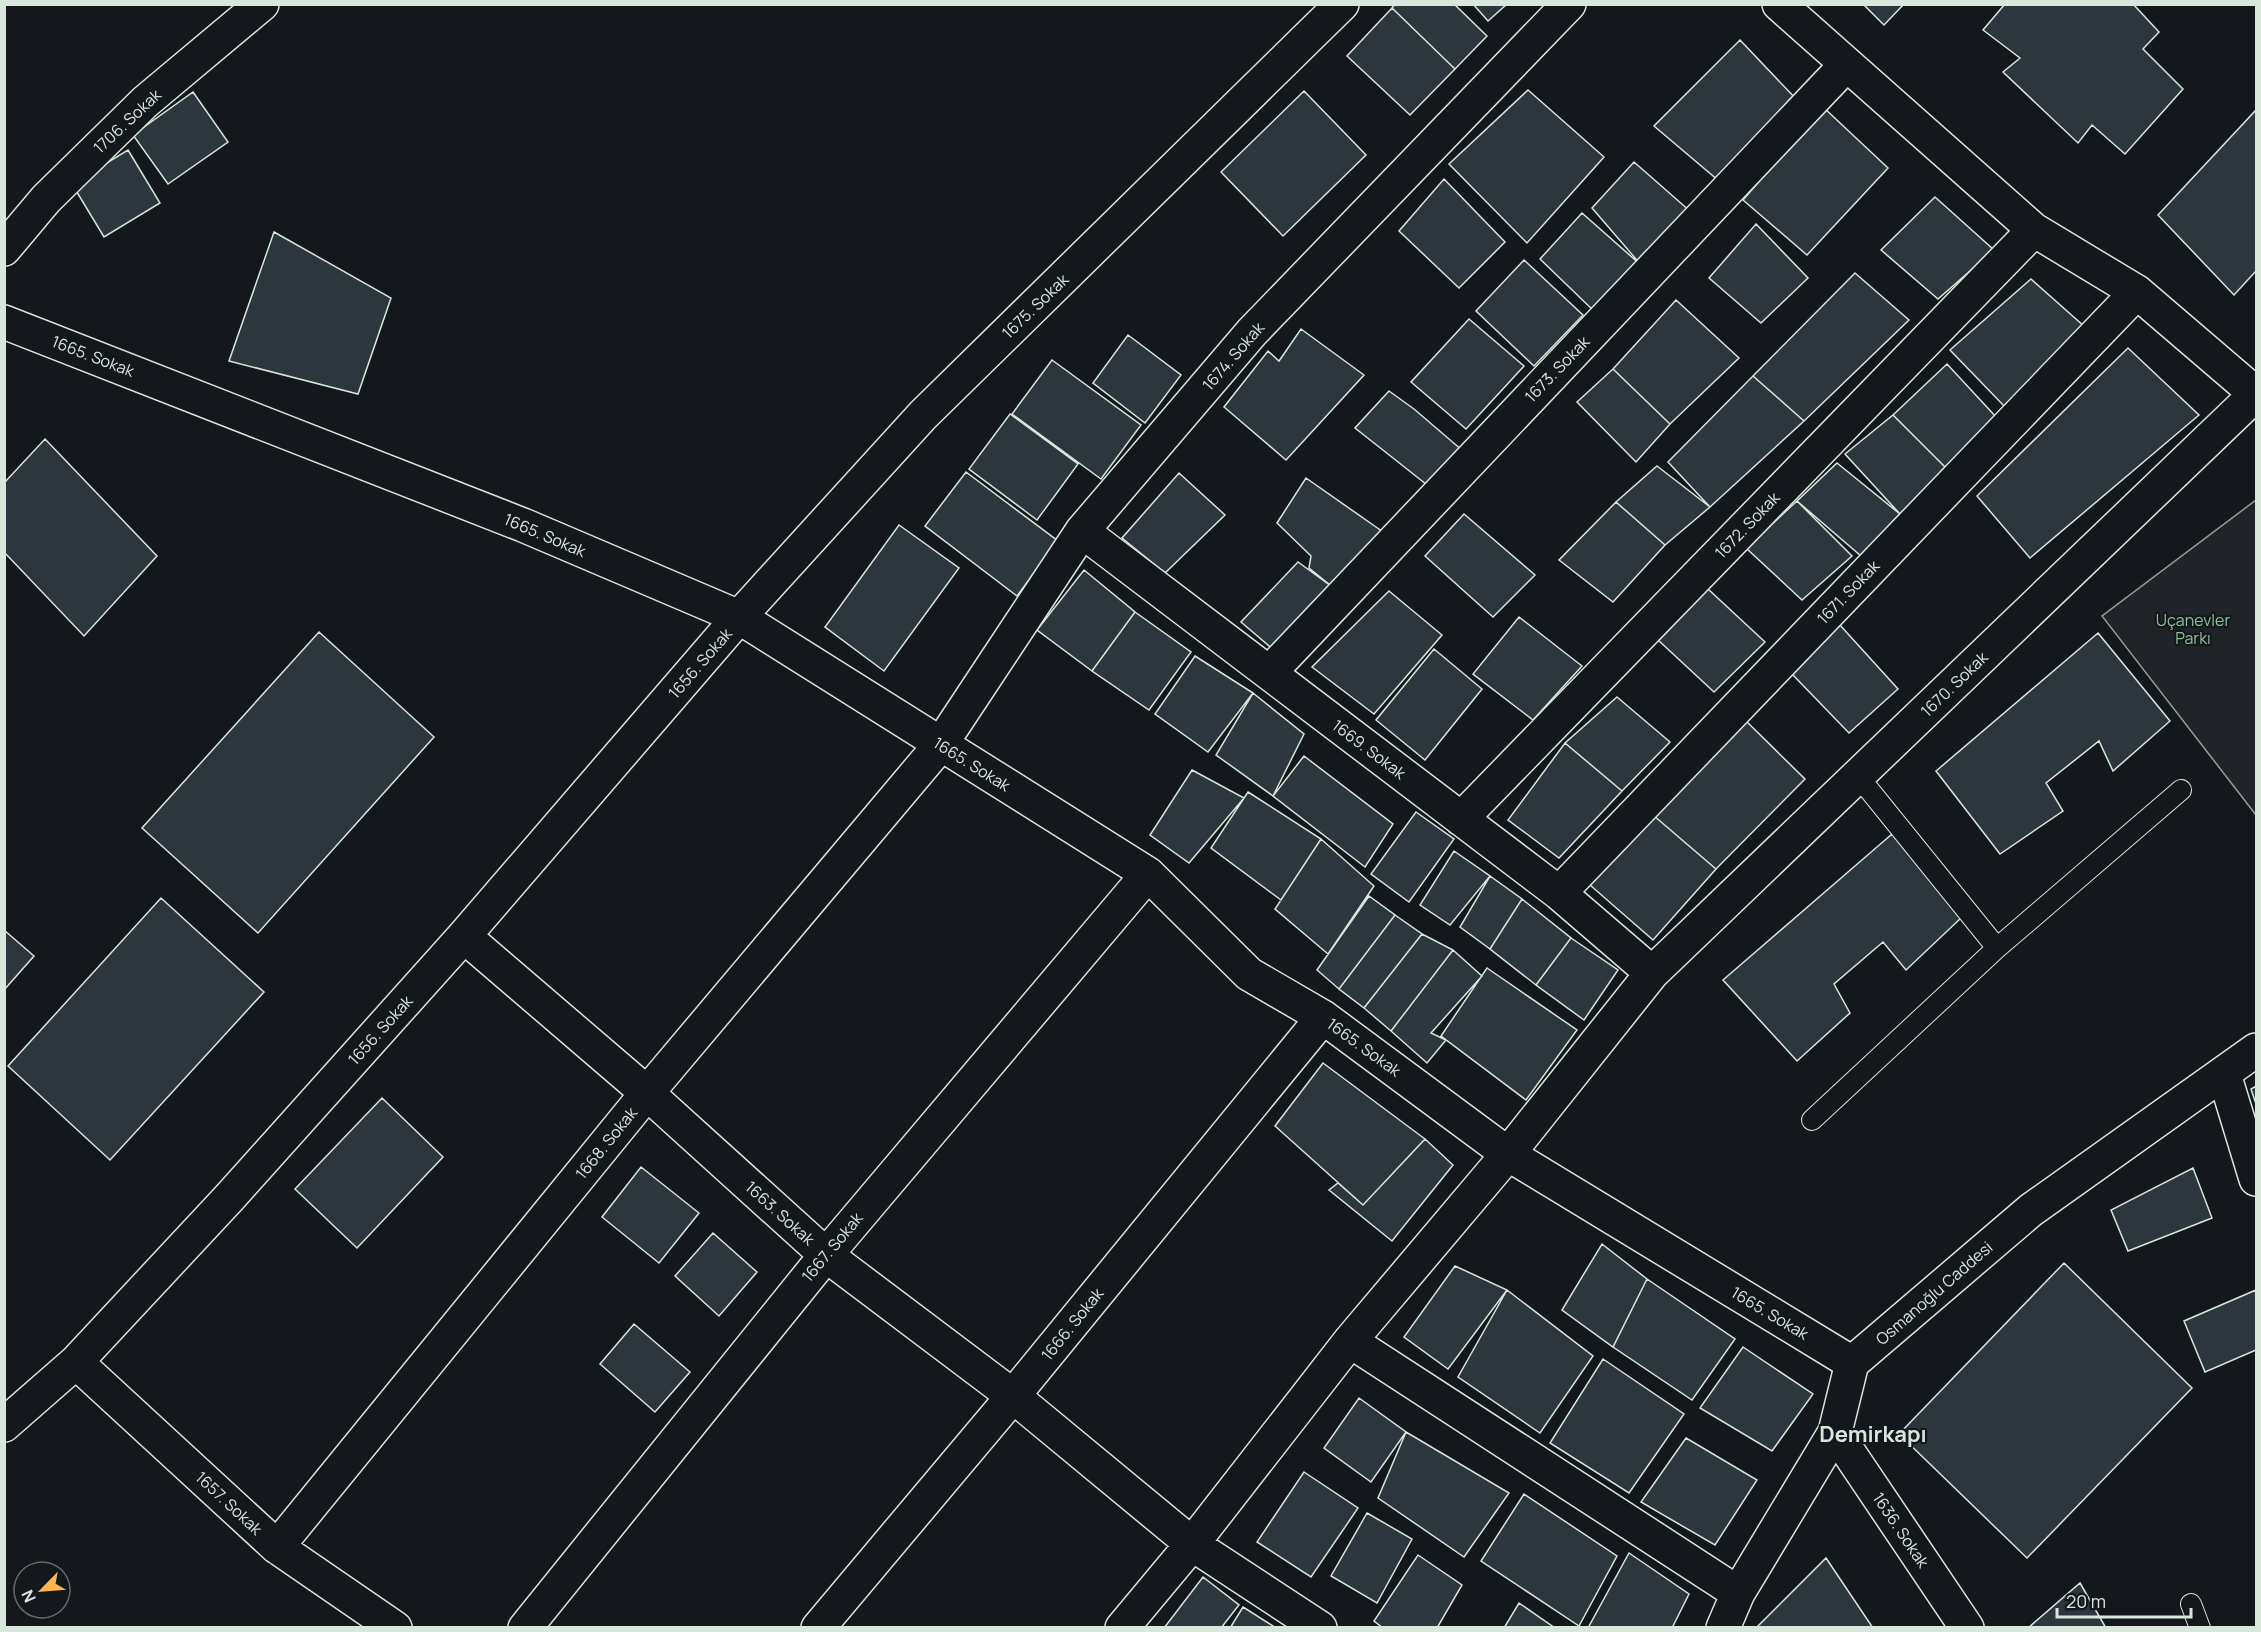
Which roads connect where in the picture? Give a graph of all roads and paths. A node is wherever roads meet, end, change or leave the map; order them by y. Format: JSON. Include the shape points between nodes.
{"nodes":[{"id":1,"x":262,"y":4,"type":"edge"},
{"id":2,"x":1342,"y":4,"type":"edge"},
{"id":3,"x":1569,"y":4,"type":"edge"},
{"id":4,"x":1779,"y":4,"type":"edge"},
{"id":5,"x":1846,"y":65,"type":"junction"},
{"id":6,"x":2034,"y":230,"type":"junction"},
{"id":7,"x":4,"y":249,"type":"edge"},
{"id":8,"x":2137,"y":292,"type":"junction"},
{"id":9,"x":4,"y":321,"type":"edge"},
{"id":10,"x":2256,"y":394,"type":"edge"},
{"id":11,"x":1082,"y":531,"type":"junction"},
{"id":12,"x":739,"y":617,"type":"junction"},
{"id":13,"x":1269,"y":673,"type":"junction"},
{"id":14,"x":941,"y":744,"type":"junction"},
{"id":15,"x":1858,"y":776,"type":"junction"},
{"id":16,"x":2181,"y":790,"type":"dead end"},
{"id":17,"x":1461,"y":819,"type":"junction"},
{"id":18,"x":1148,"y":874,"type":"junction"},
{"id":19,"x":1559,"y":893,"type":"junction"},
{"id":20,"x":464,"y":936,"type":"junction"},
{"id":21,"x":1998,"y":948,"type":"junction"},
{"id":22,"x":1652,"y":973,"type":"junction"},
{"id":23,"x":1323,"y":1017,"type":"junction"},
{"id":24,"x":2256,"y":1050,"type":"edge"},
{"id":25,"x":2224,"y":1074,"type":"junction"},
{"id":26,"x":647,"y":1094,"type":"junction"},
{"id":27,"x":1812,"y":1120,"type":"dead end"},
{"id":28,"x":1508,"y":1154,"type":"junction"},
{"id":29,"x":2256,"y":1179,"type":"edge"},
{"id":30,"x":826,"y":1255,"type":"junction"},
{"id":31,"x":1350,"y":1341,"type":"junction"},
{"id":32,"x":76,"y":1362,"type":"junction"},
{"id":33,"x":1852,"y":1363,"type":"junction"},
{"id":34,"x":1013,"y":1396,"type":"junction"},
{"id":35,"x":4,"y":1425,"type":"edge"},
{"id":36,"x":1834,"y":1432,"type":"junction"},
{"id":37,"x":1191,"y":1544,"type":"junction"},
{"id":38,"x":277,"y":1547,"type":"junction"},
{"id":39,"x":1738,"y":1593,"type":"junction"},
{"id":40,"x":2191,"y":1604,"type":"dead end"},
{"id":41,"x":395,"y":1628,"type":"edge"},
{"id":42,"x":525,"y":1628,"type":"edge"},
{"id":43,"x":818,"y":1628,"type":"edge"},
{"id":44,"x":1122,"y":1628,"type":"edge"},
{"id":45,"x":1320,"y":1628,"type":"edge"},
{"id":46,"x":1723,"y":1628,"type":"edge"},
{"id":47,"x":1967,"y":1628,"type":"edge"},
{"id":48,"x":2200,"y":1628,"type":"edge"}],
"edges":[{"from":1,"to":7,"type":"street","name":"1706. Sokak","via":[[145,102],[46,199]]},
{"from":2,"to":12,"type":"street","name":"1675. Sokak","via":[[923,415]]},
{"from":3,"to":11,"type":"street","name":"1674. Sokak","via":[[1252,332]]},
{"from":4,"to":5,"type":"street"},
{"from":5,"to":6,"type":"street"},
{"from":5,"to":13,"type":"street","name":"1673. Sokak"},
{"from":6,"to":8,"type":"street"},
{"from":6,"to":17,"type":"street","name":"1672. Sokak"},
{"from":8,"to":10,"type":"street"},
{"from":8,"to":19,"type":"street","name":"1671. Sokak"},
{"from":9,"to":12,"type":"street","name":"1665. Sokak","via":[[523,525]]},
{"from":10,"to":15,"type":"street","name":"1670. Sokak"},
{"from":11,"to":13,"type":"street","name":"1669. Sokak"},
{"from":11,"to":14,"type":"street","name":"1674. Sokak"},
{"from":12,"to":14,"type":"street","name":"1665. Sokak"},
{"from":12,"to":20,"type":"street","name":"1656. Sokak"},
{"from":13,"to":17,"type":"street","name":"1669. Sokak"},
{"from":14,"to":18,"type":"street","name":"1665. Sokak"},
{"from":14,"to":26,"type":"street","name":"1668. Sokak"},
{"from":15,"to":21,"type":"lane"},
{"from":15,"to":22,"type":"street","name":"1670. Sokak"},
{"from":16,"to":21,"type":"lane"},
{"from":17,"to":19,"type":"street","name":"1669. Sokak"},
{"from":18,"to":23,"type":"street","name":"1665. Sokak","via":[[1249,974]]},
{"from":18,"to":30,"type":"street","name":"1667. Sokak"},
{"from":19,"to":22,"type":"street","name":"1669. Sokak"},
{"from":20,"to":26,"type":"street","name":"1663. Sokak"},
{"from":20,"to":32,"type":"street","name":"1656. Sokak","via":[[237,1190]]},
{"from":21,"to":27,"type":"lane"},
{"from":22,"to":28,"type":"street","name":"1670. Sokak"},
{"from":23,"to":28,"type":"street","name":"1665. Sokak"},
{"from":23,"to":34,"type":"street","name":"1666. Sokak"},
{"from":24,"to":25,"type":"street","name":"Osmanoğlu Caddesi"},
{"from":25,"to":29,"type":"street"},
{"from":25,"to":33,"type":"street","name":"Osmanoğlu Caddesi","via":[[2031,1210]]},
{"from":26,"to":30,"type":"street","name":"1663. Sokak"},
{"from":26,"to":38,"type":"street","name":"1668. Sokak"},
{"from":28,"to":31,"type":"street","name":"1670. Sokak"},
{"from":28,"to":33,"type":"street","name":"1665. Sokak"},
{"from":30,"to":34,"type":"street","name":"1663. Sokak"},
{"from":30,"to":42,"type":"street","name":"1667. Sokak"},
{"from":31,"to":37,"type":"street","name":"1670. Sokak"},
{"from":31,"to":39,"type":"street"},
{"from":32,"to":35,"type":"street","name":"1656. Sokak"},
{"from":32,"to":38,"type":"street","name":"1657. Sokak"},
{"from":33,"to":36,"type":"street"},
{"from":34,"to":37,"type":"street","name":"1663. Sokak"},
{"from":34,"to":43,"type":"street","name":"1666. Sokak"},
{"from":36,"to":39,"type":"street"},
{"from":36,"to":47,"type":"street","name":"1636. Sokak"},
{"from":37,"to":44,"type":"street","name":"1670. Sokak"},
{"from":37,"to":45,"type":"street","name":"1663. Sokak"},
{"from":38,"to":41,"type":"street","name":"1657. Sokak"},
{"from":39,"to":46,"type":"street"},
{"from":40,"to":48,"type":"lane"}]}
